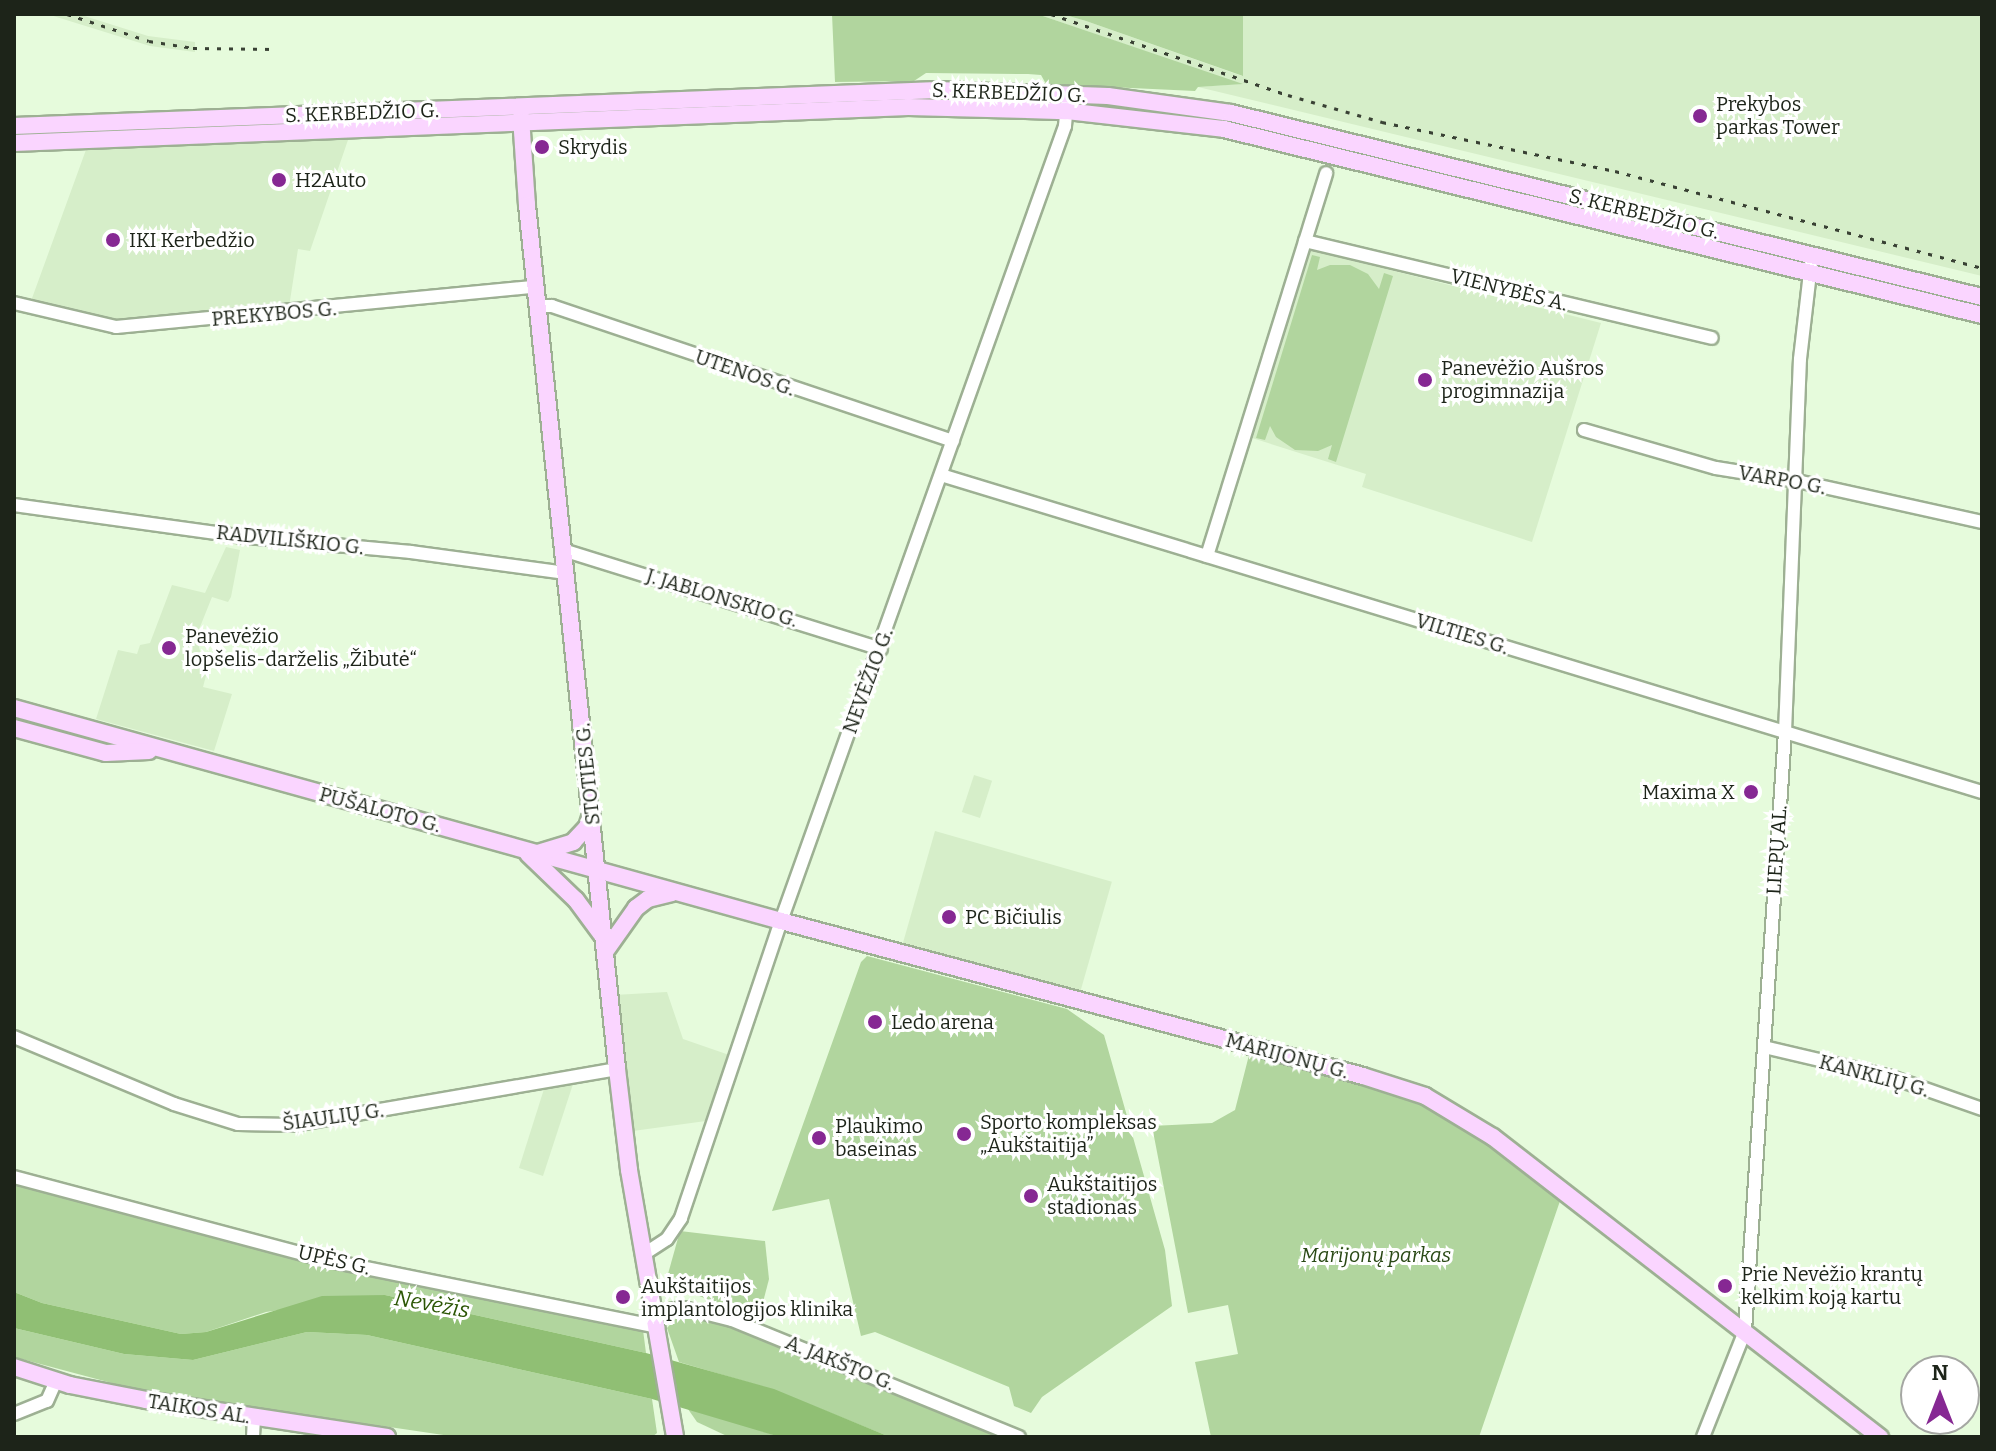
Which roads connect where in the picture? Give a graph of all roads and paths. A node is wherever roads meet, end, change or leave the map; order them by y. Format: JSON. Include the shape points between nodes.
{"nodes":[{"id":1,"x":1067,"y":93,"type":"junction"},
{"id":2,"x":521,"y":107,"type":"junction"},
{"id":3,"x":1066,"y":111,"type":"junction"},
{"id":4,"x":210,"y":118,"type":"junction"},
{"id":5,"x":34,"y":125,"type":"junction"},
{"id":6,"x":522,"y":125,"type":"junction"},
{"id":7,"x":14,"y":126,"type":"edge"},
{"id":8,"x":211,"y":136,"type":"junction"},
{"id":9,"x":14,"y":143,"type":"edge"},
{"id":10,"x":35,"y":143,"type":"junction"},
{"id":11,"x":1326,"y":173,"type":"dead end"},
{"id":12,"x":1305,"y":241,"type":"junction"},
{"id":13,"x":1810,"y":264,"type":"junction"},
{"id":14,"x":535,"y":287,"type":"junction"},
{"id":15,"x":1982,"y":297,"type":"edge"},
{"id":16,"x":14,"y":303,"type":"edge"},
{"id":17,"x":538,"y":306,"type":"junction"},
{"id":18,"x":1982,"y":315,"type":"edge"},
{"id":19,"x":1712,"y":338,"type":"dead end"},
{"id":20,"x":1584,"y":430,"type":"dead end"},
{"id":21,"x":953,"y":441,"type":"junction"},
{"id":22,"x":941,"y":475,"type":"junction"},
{"id":23,"x":1797,"y":481,"type":"junction"},
{"id":24,"x":14,"y":505,"type":"edge"},
{"id":25,"x":1982,"y":522,"type":"edge"},
{"id":26,"x":563,"y":550,"type":"junction"},
{"id":27,"x":1207,"y":556,"type":"junction"},
{"id":28,"x":566,"y":573,"type":"junction"},
{"id":29,"x":881,"y":649,"type":"junction"},
{"id":30,"x":14,"y":708,"type":"edge"},
{"id":31,"x":14,"y":728,"type":"edge"},
{"id":32,"x":1785,"y":732,"type":"junction"},
{"id":33,"x":162,"y":750,"type":"junction"},
{"id":34,"x":1982,"y":792,"type":"edge"},
{"id":35,"x":592,"y":811,"type":"junction"},
{"id":36,"x":529,"y":852,"type":"junction"},
{"id":37,"x":598,"y":870,"type":"junction"},
{"id":38,"x":676,"y":892,"type":"junction"},
{"id":39,"x":781,"y":921,"type":"junction"},
{"id":40,"x":604,"y":944,"type":"junction"},
{"id":41,"x":14,"y":1037,"type":"edge"},
{"id":42,"x":1764,"y":1047,"type":"junction"},
{"id":43,"x":617,"y":1069,"type":"junction"},
{"id":44,"x":1982,"y":1109,"type":"edge"},
{"id":45,"x":14,"y":1177,"type":"edge"},
{"id":46,"x":644,"y":1254,"type":"junction"},
{"id":47,"x":657,"y":1319,"type":"junction"},
{"id":48,"x":1745,"y":1331,"type":"junction"},
{"id":49,"x":14,"y":1367,"type":"edge"},
{"id":50,"x":56,"y":1381,"type":"junction"},
{"id":51,"x":14,"y":1414,"type":"edge"},
{"id":52,"x":254,"y":1418,"type":"junction"},
{"id":53,"x":675,"y":1434,"type":"edge"},
{"id":54,"x":253,"y":1437,"type":"edge"},
{"id":55,"x":387,"y":1437,"type":"edge"},
{"id":56,"x":1019,"y":1437,"type":"edge"},
{"id":57,"x":1703,"y":1437,"type":"edge"},
{"id":58,"x":1880,"y":1437,"type":"edge"}],
"edges":[{"from":1,"to":2,"type":"main road","name":"S. KERBEDŽIO G.","via":[[937,90]]},
{"from":1,"to":3,"type":"street","name":"NEVĖŽIO G."},
{"from":1,"to":13,"type":"main road","name":"S. KERBEDŽIO G.","via":[[1231,113]]},
{"from":2,"to":4,"type":"main road","name":"S. KERBEDŽIO G."},
{"from":2,"to":6,"type":"main road","name":"STOTIES G."},
{"from":3,"to":6,"type":"main road","name":"S. KERBEDŽIO G.","via":[[908,107]]},
{"from":3,"to":13,"type":"main road","name":"S. KERBEDŽIO G.","via":[[1224,129]]},
{"from":3,"to":21,"type":"street","name":"NEVĖŽIO G."},
{"from":4,"to":5,"type":"main road","name":"S. KERBEDŽIO G."},
{"from":4,"to":8,"type":"main road"},
{"from":5,"to":7,"type":"main road","name":"S. KERBEDŽIO G."},
{"from":5,"to":10,"type":"main road"},
{"from":6,"to":8,"type":"main road","name":"S. KERBEDŽIO G."},
{"from":6,"to":14,"type":"main road","name":"STOTIES G."},
{"from":8,"to":10,"type":"main road","name":"S. KERBEDŽIO G."},
{"from":9,"to":10,"type":"main road","name":"S. KERBEDŽIO G."},
{"from":11,"to":12,"type":"street"},
{"from":12,"to":19,"type":"street","name":"VIENYBĖS A."},
{"from":12,"to":27,"type":"street"},
{"from":13,"to":15,"type":"main road","name":"S. KERBEDŽIO G."},
{"from":13,"to":18,"type":"main road","name":"S. KERBEDŽIO G."},
{"from":13,"to":23,"type":"street","name":"LIEPŲ AL.","via":[[1800,359]]},
{"from":14,"to":16,"type":"street","name":"PREKYBOS G.","via":[[116,327]]},
{"from":14,"to":17,"type":"main road","name":"STOTIES G."},
{"from":17,"to":21,"type":"street","name":"UTENOS G.","via":[[552,306]]},
{"from":17,"to":26,"type":"main road","name":"STOTIES G."},
{"from":20,"to":23,"type":"street","name":"VARPO G.","via":[[1716,468]]},
{"from":21,"to":22,"type":"street","name":"NEVĖŽIO G."},
{"from":22,"to":27,"type":"street","name":"VILTIES G."},
{"from":22,"to":29,"type":"street","name":"NEVĖŽIO G."},
{"from":23,"to":25,"type":"street","name":"VARPO G."},
{"from":23,"to":32,"type":"street","name":"LIEPŲ AL."},
{"from":24,"to":28,"type":"street","name":"RADVILIŠKIO G."},
{"from":26,"to":28,"type":"main road","name":"STOTIES G."},
{"from":26,"to":29,"type":"street","name":"J. JABLONSKIO G."},
{"from":27,"to":32,"type":"street","name":"VILTIES G."},
{"from":28,"to":35,"type":"main road","name":"STOTIES G."},
{"from":29,"to":39,"type":"street","name":"NEVĖŽIO G."},
{"from":30,"to":33,"type":"main road","name":"PUŠALOTO G."},
{"from":31,"to":33,"type":"main road","name":"PUŠALOTO G.","via":[[106,753]]},
{"from":32,"to":34,"type":"street","name":"VILTIES G."},
{"from":32,"to":42,"type":"street","name":"LIEPŲ AL."},
{"from":33,"to":36,"type":"main road","name":"PUŠALOTO G."},
{"from":35,"to":36,"type":"main road","via":[[587,827],[573,842]]},
{"from":35,"to":37,"type":"main road","name":"STOTIES G."},
{"from":36,"to":37,"type":"main road","name":"PUŠALOTO G."},
{"from":36,"to":40,"type":"main road","via":[[576,900]]},
{"from":37,"to":38,"type":"main road","name":"MARIJONŲ G."},
{"from":37,"to":40,"type":"main road","name":"STOTIES G."},
{"from":38,"to":39,"type":"main road","name":"MARIJONŲ G."},
{"from":38,"to":40,"type":"main road","via":[[659,894],[636,908]]},
{"from":39,"to":46,"type":"street","name":"NEVĖŽIO G.","via":[[678,1226]]},
{"from":39,"to":48,"type":"main road","name":"MARIJONŲ G.","via":[[1425,1096],[1493,1137]]},
{"from":40,"to":43,"type":"main road","name":"STOTIES G."},
{"from":41,"to":43,"type":"street","name":"ŠIAULIŲ G.","via":[[174,1104],[238,1124],[293,1125]]},
{"from":42,"to":44,"type":"street","name":"KANKLIŲ G.","via":[[1898,1079]]},
{"from":42,"to":48,"type":"street","name":"LIEPŲ AL."},
{"from":43,"to":46,"type":"main road","name":"STOTIES G."},
{"from":45,"to":47,"type":"street","name":"UPĖS G.","via":[[326,1260]]},
{"from":46,"to":47,"type":"main road","name":"STOTIES G."},
{"from":47,"to":53,"type":"main road","name":"STOTIES G."},
{"from":47,"to":56,"type":"street","name":"A. JAKŠTO G.","via":[[684,1308],[732,1320]]},
{"from":48,"to":57,"type":"street","name":"LIEPŲ AL."},
{"from":48,"to":58,"type":"main road","name":"MARIJONŲ G."},
{"from":49,"to":50,"type":"main road","name":"TAIKOS AL."},
{"from":50,"to":51,"type":"street","via":[[47,1401]]},
{"from":50,"to":52,"type":"main road","name":"TAIKOS AL."},
{"from":52,"to":54,"type":"street"},
{"from":52,"to":55,"type":"main road","name":"TAIKOS AL."}]}
